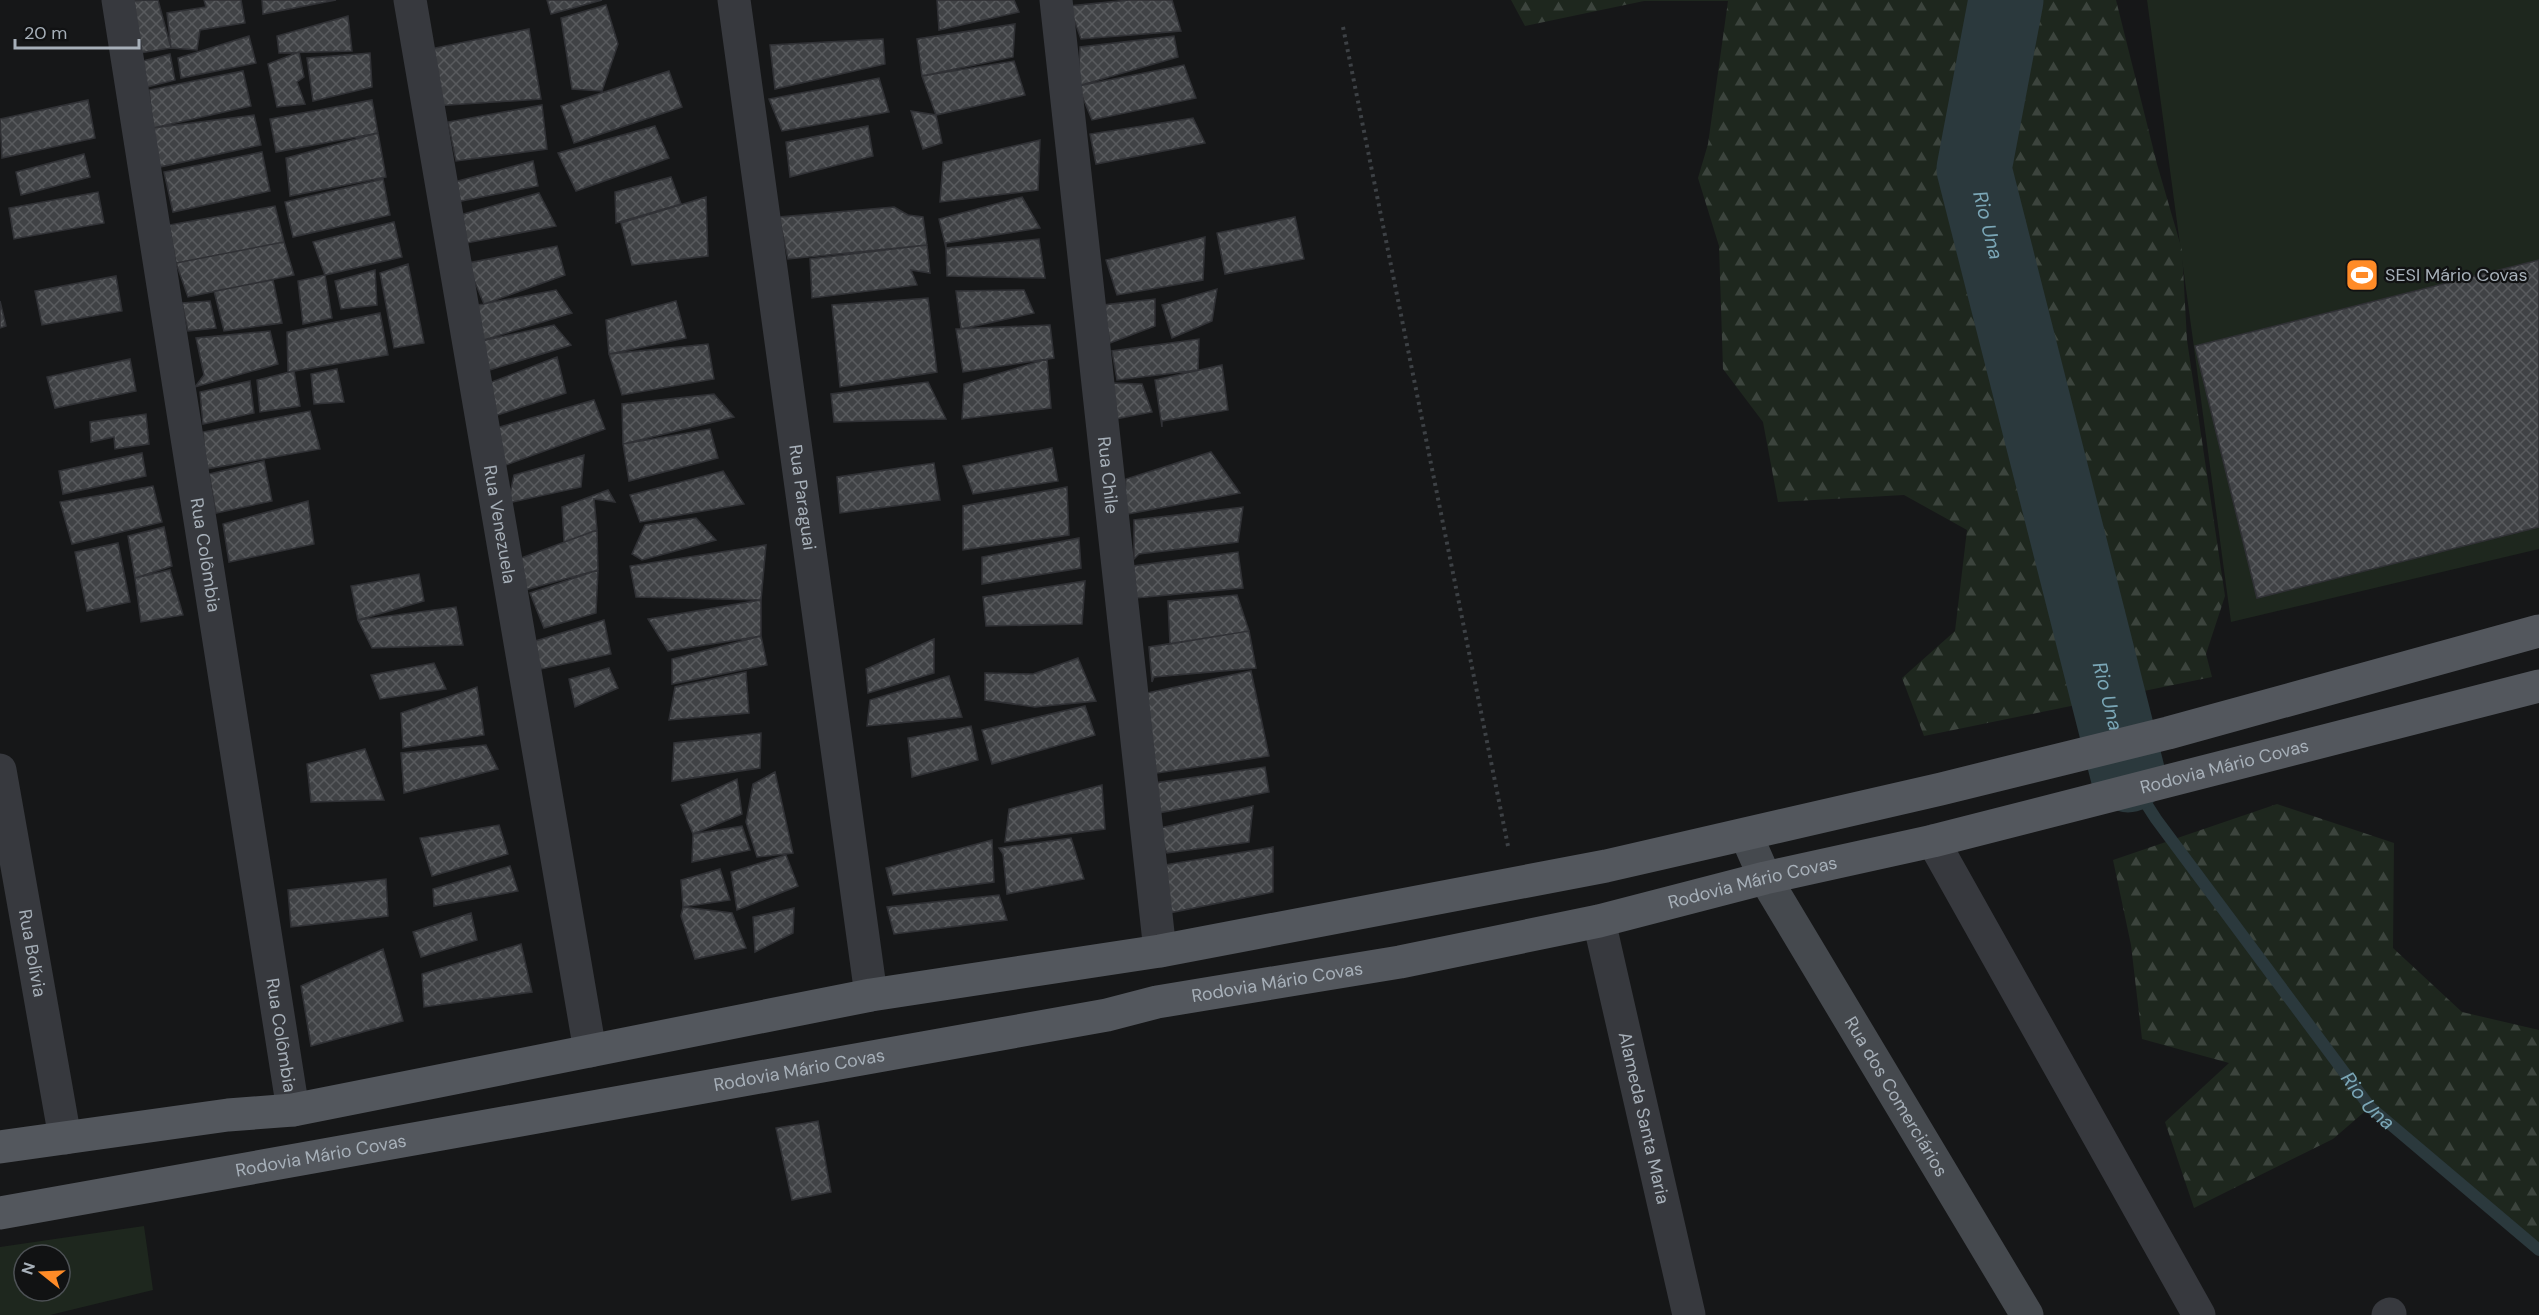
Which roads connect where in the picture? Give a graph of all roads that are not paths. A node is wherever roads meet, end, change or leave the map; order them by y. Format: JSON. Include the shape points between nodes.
{"nodes":[{"id":1,"x":118,"y":0,"type":"edge"},
{"id":2,"x":410,"y":0,"type":"edge"},
{"id":3,"x":734,"y":0,"type":"edge"},
{"id":4,"x":1056,"y":0,"type":"edge"},
{"id":5,"x":2539,"y":631,"type":"edge"},
{"id":6,"x":2539,"y":686,"type":"edge"},
{"id":7,"x":0,"y":770,"type":"edge"},
{"id":8,"x":1746,"y":835,"type":"junction"},
{"id":9,"x":1933,"y":841,"type":"junction"},
{"id":10,"x":1765,"y":878,"type":"junction"},
{"id":11,"x":1599,"y":921,"type":"junction"},
{"id":12,"x":1160,"y":951,"type":"junction"},
{"id":13,"x":871,"y":995,"type":"junction"},
{"id":14,"x":590,"y":1051,"type":"junction"},
{"id":15,"x":293,"y":1110,"type":"junction"},
{"id":16,"x":65,"y":1138,"type":"junction"},
{"id":17,"x":0,"y":1147,"type":"edge"},
{"id":18,"x":0,"y":1213,"type":"edge"},
{"id":19,"x":1689,"y":1315,"type":"edge"},
{"id":20,"x":2026,"y":1315,"type":"edge"},
{"id":21,"x":2199,"y":1315,"type":"edge"}],
"edges":[{"from":1,"to":15,"type":"street","name":"Rua Colômbia"},
{"from":2,"to":14,"type":"street","name":"Rua Venezuela"},
{"from":3,"to":13,"type":"street","name":"Rua Paraguai"},
{"from":4,"to":12,"type":"street","name":"Rua Chile"},
{"from":5,"to":8,"type":"main road","via":[[2168,733]]},
{"from":6,"to":9,"type":"main road","name":"Rodovia Mário Covas"},
{"from":7,"to":16,"type":"street","name":"Rua Bolívia"},
{"from":8,"to":10,"type":"main road","name":"Rua dos Comerciários"},
{"from":8,"to":12,"type":"main road","via":[[1606,866]]},
{"from":9,"to":10,"type":"main road","name":"Rodovia Mário Covas"},
{"from":9,"to":21,"type":"street"},
{"from":10,"to":11,"type":"main road","name":"Rodovia Mário Covas"},
{"from":10,"to":20,"type":"main road","name":"Rua dos Comerciários"},
{"from":11,"to":18,"type":"main road","name":"Rodovia Mário Covas","via":[[1400,962],[1156,1002],[1107,1015]]},
{"from":11,"to":19,"type":"street","name":"Alameda Santa Maria"},
{"from":12,"to":13,"type":"main road"},
{"from":13,"to":14,"type":"main road"},
{"from":14,"to":15,"type":"main road"},
{"from":15,"to":16,"type":"main road"},
{"from":16,"to":17,"type":"main road"}]}
